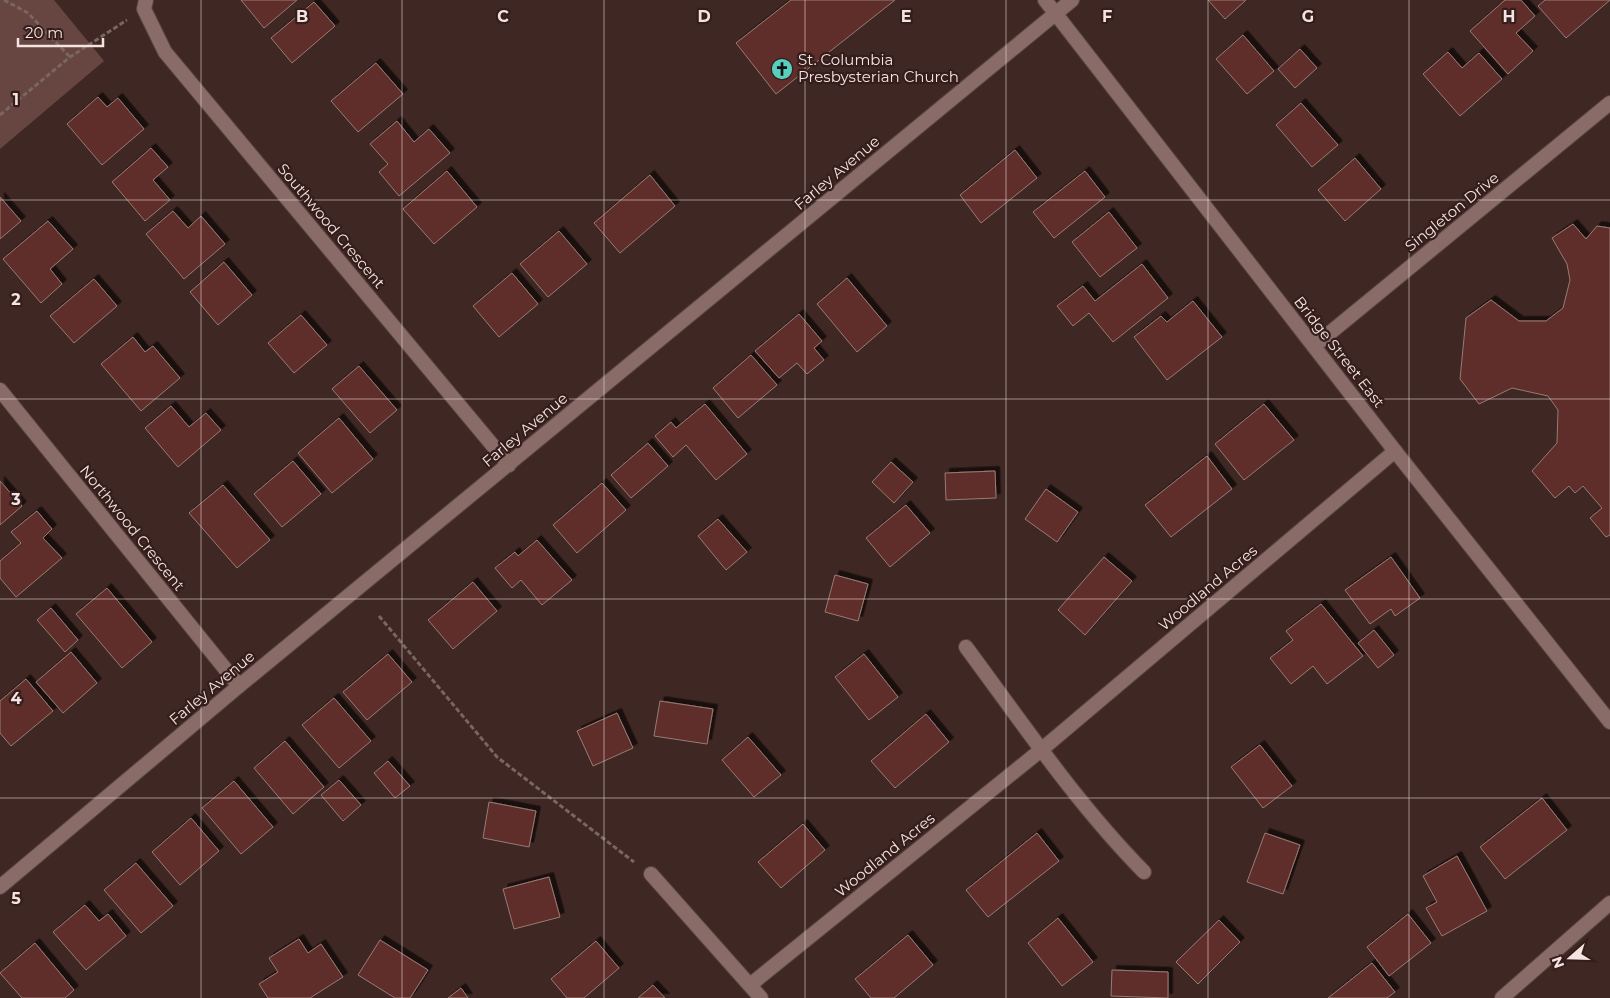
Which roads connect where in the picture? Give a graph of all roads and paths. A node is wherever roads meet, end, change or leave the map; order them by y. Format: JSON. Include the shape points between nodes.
{"nodes":[{"id":1,"x":4,"y":0,"type":"edge"},
{"id":2,"x":1045,"y":0,"type":"edge"},
{"id":3,"x":1072,"y":0,"type":"edge"},
{"id":4,"x":145,"y":4,"type":"edge"},
{"id":5,"x":1056,"y":14,"type":"junction"},
{"id":6,"x":70,"y":58,"type":"junction"},
{"id":7,"x":1610,"y":103,"type":"edge"},
{"id":8,"x":0,"y":115,"type":"edge"},
{"id":9,"x":1314,"y":346,"type":"junction"},
{"id":10,"x":0,"y":390,"type":"edge"},
{"id":11,"x":1395,"y":450,"type":"junction"},
{"id":12,"x":509,"y":464,"type":"junction"},
{"id":13,"x":379,"y":616,"type":"dead end"},
{"id":14,"x":966,"y":647,"type":"dead end"},
{"id":15,"x":239,"y":686,"type":"junction"},
{"id":16,"x":1610,"y":722,"type":"edge"},
{"id":17,"x":1041,"y":750,"type":"junction"},
{"id":18,"x":1144,"y":872,"type":"dead end"},
{"id":19,"x":651,"y":874,"type":"joint"},
{"id":20,"x":0,"y":887,"type":"edge"},
{"id":21,"x":1610,"y":904,"type":"edge"},
{"id":22,"x":750,"y":985,"type":"junction"},
{"id":23,"x":761,"y":998,"type":"edge"},
{"id":24,"x":1502,"y":998,"type":"edge"}],
"edges":[{"from":1,"to":6,"type":"path","via":[[28,14]]},
{"from":2,"to":5,"type":"street","name":"Bridge Street East"},
{"from":3,"to":5,"type":"street","name":"Farley Avenue"},
{"from":4,"to":6,"type":"path"},
{"from":4,"to":12,"type":"street","name":"Southwood Crescent","via":[[166,52]]},
{"from":5,"to":9,"type":"street","name":"Bridge Street East"},
{"from":5,"to":12,"type":"street","name":"Farley Avenue"},
{"from":6,"to":8,"type":"path"},
{"from":7,"to":9,"type":"street","name":"Singleton Drive"},
{"from":9,"to":11,"type":"street","name":"Bridge Street East"},
{"from":10,"to":15,"type":"street","name":"Northwood Crescent"},
{"from":11,"to":16,"type":"street","name":"Bridge Street East"},
{"from":11,"to":17,"type":"street","name":"Woodland Acres"},
{"from":12,"to":15,"type":"street","name":"Farley Avenue"},
{"from":13,"to":19,"type":"path","via":[[497,758]]},
{"from":14,"to":17,"type":"street"},
{"from":15,"to":20,"type":"street","name":"Farley Avenue"},
{"from":17,"to":18,"type":"street","via":[[1111,839]]},
{"from":17,"to":22,"type":"street","name":"Woodland Acres"},
{"from":19,"to":22,"type":"street"},
{"from":21,"to":24,"type":"street"},
{"from":22,"to":23,"type":"street"}]}
